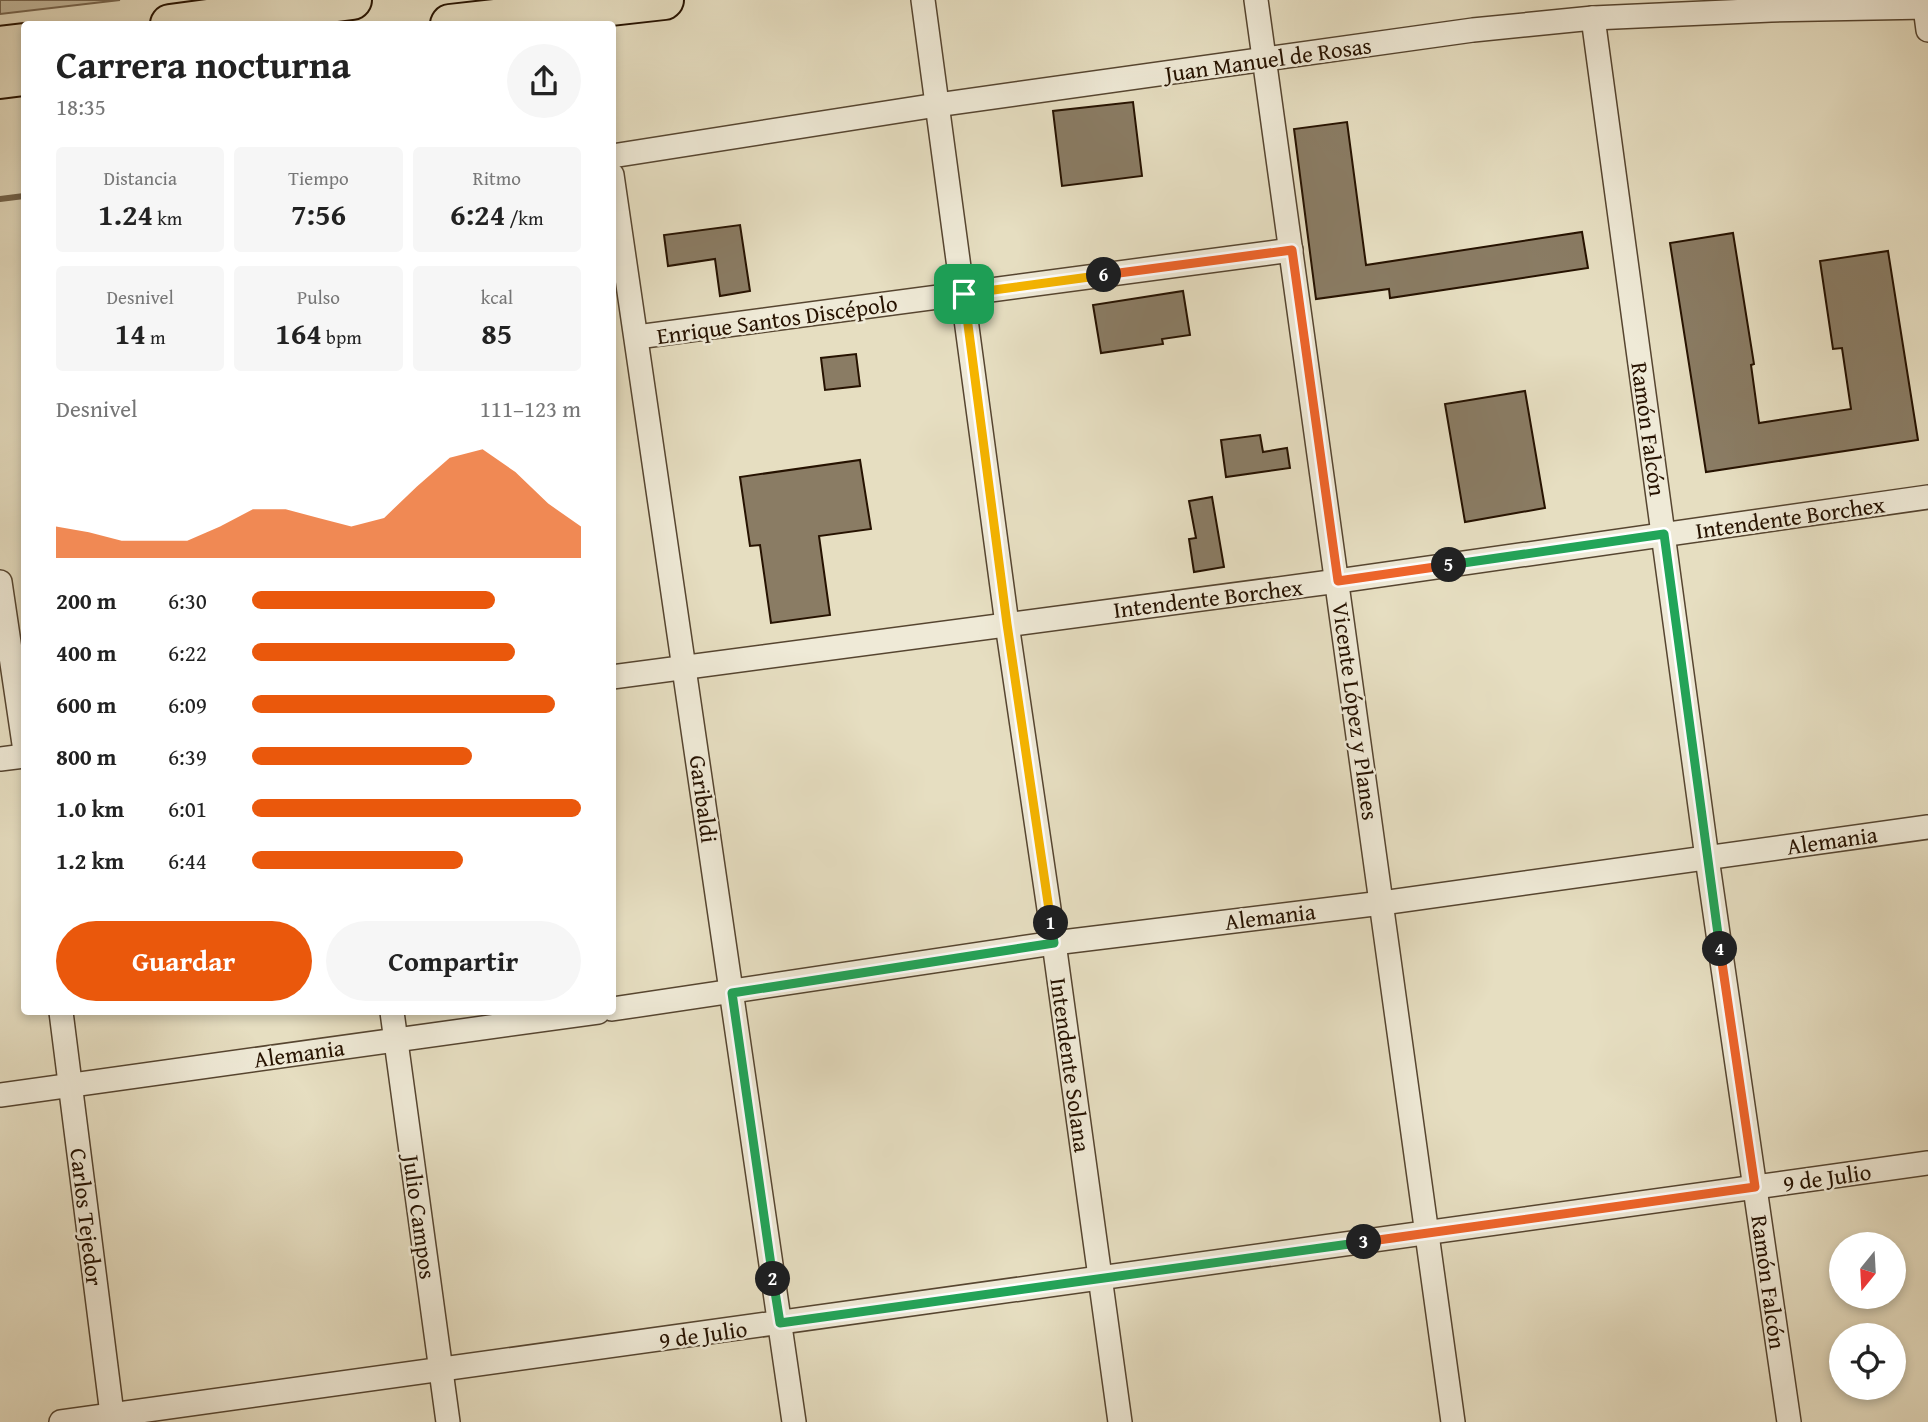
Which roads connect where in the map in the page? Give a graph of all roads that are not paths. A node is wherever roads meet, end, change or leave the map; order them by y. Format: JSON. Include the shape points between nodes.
{"nodes":[{"id":1,"x":352,"y":0,"type":"edge"},
{"id":2,"x":664,"y":0,"type":"edge"},
{"id":3,"x":923,"y":0,"type":"edge"},
{"id":4,"x":1256,"y":0,"type":"edge"},
{"id":5,"x":1925,"y":5,"type":"edge"},
{"id":6,"x":588,"y":11,"type":"edge"},
{"id":7,"x":1594,"y":18,"type":"junction"},
{"id":8,"x":193,"y":21,"type":"edge"},
{"id":9,"x":482,"y":21,"type":"edge"},
{"id":10,"x":1928,"y":30,"type":"edge"},
{"id":11,"x":21,"y":43,"type":"edge"},
{"id":12,"x":0,"y":46,"type":"edge"},
{"id":13,"x":1265,"y":60,"type":"junction"},
{"id":14,"x":21,"y":76,"type":"edge"},
{"id":15,"x":0,"y":79,"type":"edge"},
{"id":16,"x":937,"y":105,"type":"junction"},
{"id":17,"x":616,"y":155,"type":"edge"},
{"id":18,"x":616,"y":201,"type":"edge"},
{"id":19,"x":1292,"y":250,"type":"junction"},
{"id":20,"x":964,"y":294,"type":"junction"},
{"id":21,"x":637,"y":337,"type":"junction"},
{"id":22,"x":1928,"y":497,"type":"edge"},
{"id":23,"x":1664,"y":534,"type":"junction"},
{"id":24,"x":1338,"y":581,"type":"junction"},
{"id":25,"x":0,"y":582,"type":"edge"},
{"id":26,"x":1007,"y":624,"type":"junction"},
{"id":27,"x":685,"y":668,"type":"junction"},
{"id":28,"x":616,"y":677,"type":"edge"},
{"id":29,"x":21,"y":724,"type":"edge"},
{"id":30,"x":21,"y":756,"type":"edge"},
{"id":31,"x":0,"y":759,"type":"edge"},
{"id":32,"x":1928,"y":827,"type":"edge"},
{"id":33,"x":1707,"y":858,"type":"junction"},
{"id":34,"x":1382,"y":903,"type":"junction"},
{"id":35,"x":1054,"y":943,"type":"junction"},
{"id":36,"x":732,"y":993,"type":"junction"},
{"id":37,"x":616,"y":1008,"type":"edge"},
{"id":38,"x":61,"y":1015,"type":"edge"},
{"id":39,"x":392,"y":1015,"type":"edge"},
{"id":40,"x":576,"y":1015,"type":"edge"},
{"id":41,"x":396,"y":1040,"type":"junction"},
{"id":42,"x":70,"y":1085,"type":"junction"},
{"id":43,"x":0,"y":1095,"type":"edge"},
{"id":44,"x":1928,"y":1163,"type":"edge"},
{"id":45,"x":1755,"y":1187,"type":"junction"},
{"id":46,"x":1427,"y":1233,"type":"junction"},
{"id":47,"x":1100,"y":1279,"type":"junction"},
{"id":48,"x":780,"y":1323,"type":"junction"},
{"id":49,"x":441,"y":1371,"type":"junction"},
{"id":50,"x":112,"y":1418,"type":"edge"},
{"id":51,"x":61,"y":1422,"type":"edge"},
{"id":52,"x":448,"y":1422,"type":"edge"},
{"id":53,"x":794,"y":1422,"type":"edge"},
{"id":54,"x":1120,"y":1422,"type":"edge"},
{"id":55,"x":1453,"y":1422,"type":"edge"},
{"id":56,"x":1789,"y":1422,"type":"edge"}],
"edges":[{"from":1,"to":8,"type":"highway"},
{"from":2,"to":6,"type":"highway"},
{"from":3,"to":16,"type":"street","name":"Intendente Solana"},
{"from":4,"to":13,"type":"street","name":"Vicente López y Planes"},
{"from":5,"to":7,"type":"street","name":"Juan Manuel de Rosas"},
{"from":5,"to":10,"type":"street"},
{"from":6,"to":9,"type":"highway"},
{"from":7,"to":13,"type":"street","name":"Juan Manuel de Rosas"},
{"from":7,"to":23,"type":"street","name":"Ramón Falcón"},
{"from":11,"to":12,"type":"highway"},
{"from":13,"to":16,"type":"street","name":"Juan Manuel de Rosas"},
{"from":13,"to":19,"type":"street","name":"Vicente López y Planes"},
{"from":14,"to":15,"type":"highway"},
{"from":16,"to":17,"type":"street","name":"Juan Manuel de Rosas"},
{"from":16,"to":20,"type":"street","name":"Intendente Solana"},
{"from":18,"to":21,"type":"street","name":"Garibaldi"},
{"from":19,"to":20,"type":"street","name":"Enrique Santos Discépolo"},
{"from":19,"to":24,"type":"street","name":"Vicente López y Planes"},
{"from":20,"to":21,"type":"street","name":"Enrique Santos Discépolo"},
{"from":20,"to":26,"type":"street","name":"Intendente Solana"},
{"from":21,"to":27,"type":"street","name":"Garibaldi"},
{"from":22,"to":23,"type":"street","name":"Intendente Borchex"},
{"from":23,"to":24,"type":"street","name":"Intendente Borchex"},
{"from":23,"to":33,"type":"street","name":"Ramón Falcón"},
{"from":24,"to":26,"type":"street","name":"Intendente Borchex"},
{"from":24,"to":34,"type":"street","name":"Vicente López y Planes"},
{"from":25,"to":29,"type":"street"},
{"from":26,"to":27,"type":"street","name":"Intendente Borchex"},
{"from":26,"to":35,"type":"street","name":"Intendente Solana"},
{"from":27,"to":28,"type":"street","name":"Intendente Borchex"},
{"from":27,"to":36,"type":"street","name":"Garibaldi"},
{"from":30,"to":31,"type":"street"},
{"from":32,"to":33,"type":"street","name":"Alemania"},
{"from":33,"to":34,"type":"street","name":"Alemania"},
{"from":33,"to":45,"type":"street","name":"Ramón Falcón"},
{"from":34,"to":35,"type":"street","name":"Alemania"},
{"from":34,"to":46,"type":"street","name":"Vicente López y Planes"},
{"from":35,"to":36,"type":"street","name":"Alemania"},
{"from":35,"to":47,"type":"street","name":"Intendente Solana"},
{"from":36,"to":37,"type":"street","name":"Alemania"},
{"from":36,"to":48,"type":"street","name":"Garibaldi"},
{"from":38,"to":42,"type":"street","name":"Carlos Tejedor"},
{"from":39,"to":41,"type":"street","name":"Julio Campos"},
{"from":40,"to":41,"type":"street","name":"Alemania"},
{"from":41,"to":42,"type":"street","name":"Alemania"},
{"from":41,"to":49,"type":"street","name":"Julio Campos"},
{"from":42,"to":43,"type":"street","name":"Alemania"},
{"from":42,"to":50,"type":"street","name":"Carlos Tejedor"},
{"from":44,"to":45,"type":"street","name":"9 de Julio"},
{"from":45,"to":46,"type":"street","name":"9 de Julio"},
{"from":45,"to":56,"type":"street","name":"Ramón Falcón"},
{"from":46,"to":47,"type":"street","name":"9 de Julio"},
{"from":46,"to":55,"type":"street","name":"Vicente López y Planes"},
{"from":47,"to":48,"type":"street","name":"9 de Julio"},
{"from":47,"to":54,"type":"street","name":"Intendente Solana"},
{"from":48,"to":49,"type":"street","name":"9 de Julio"},
{"from":48,"to":53,"type":"street","name":"Garibaldi"},
{"from":49,"to":50,"type":"street","name":"9 de Julio"},
{"from":49,"to":52,"type":"street","name":"Julio Campos"},
{"from":50,"to":51,"type":"street","name":"9 de Julio"}]}
